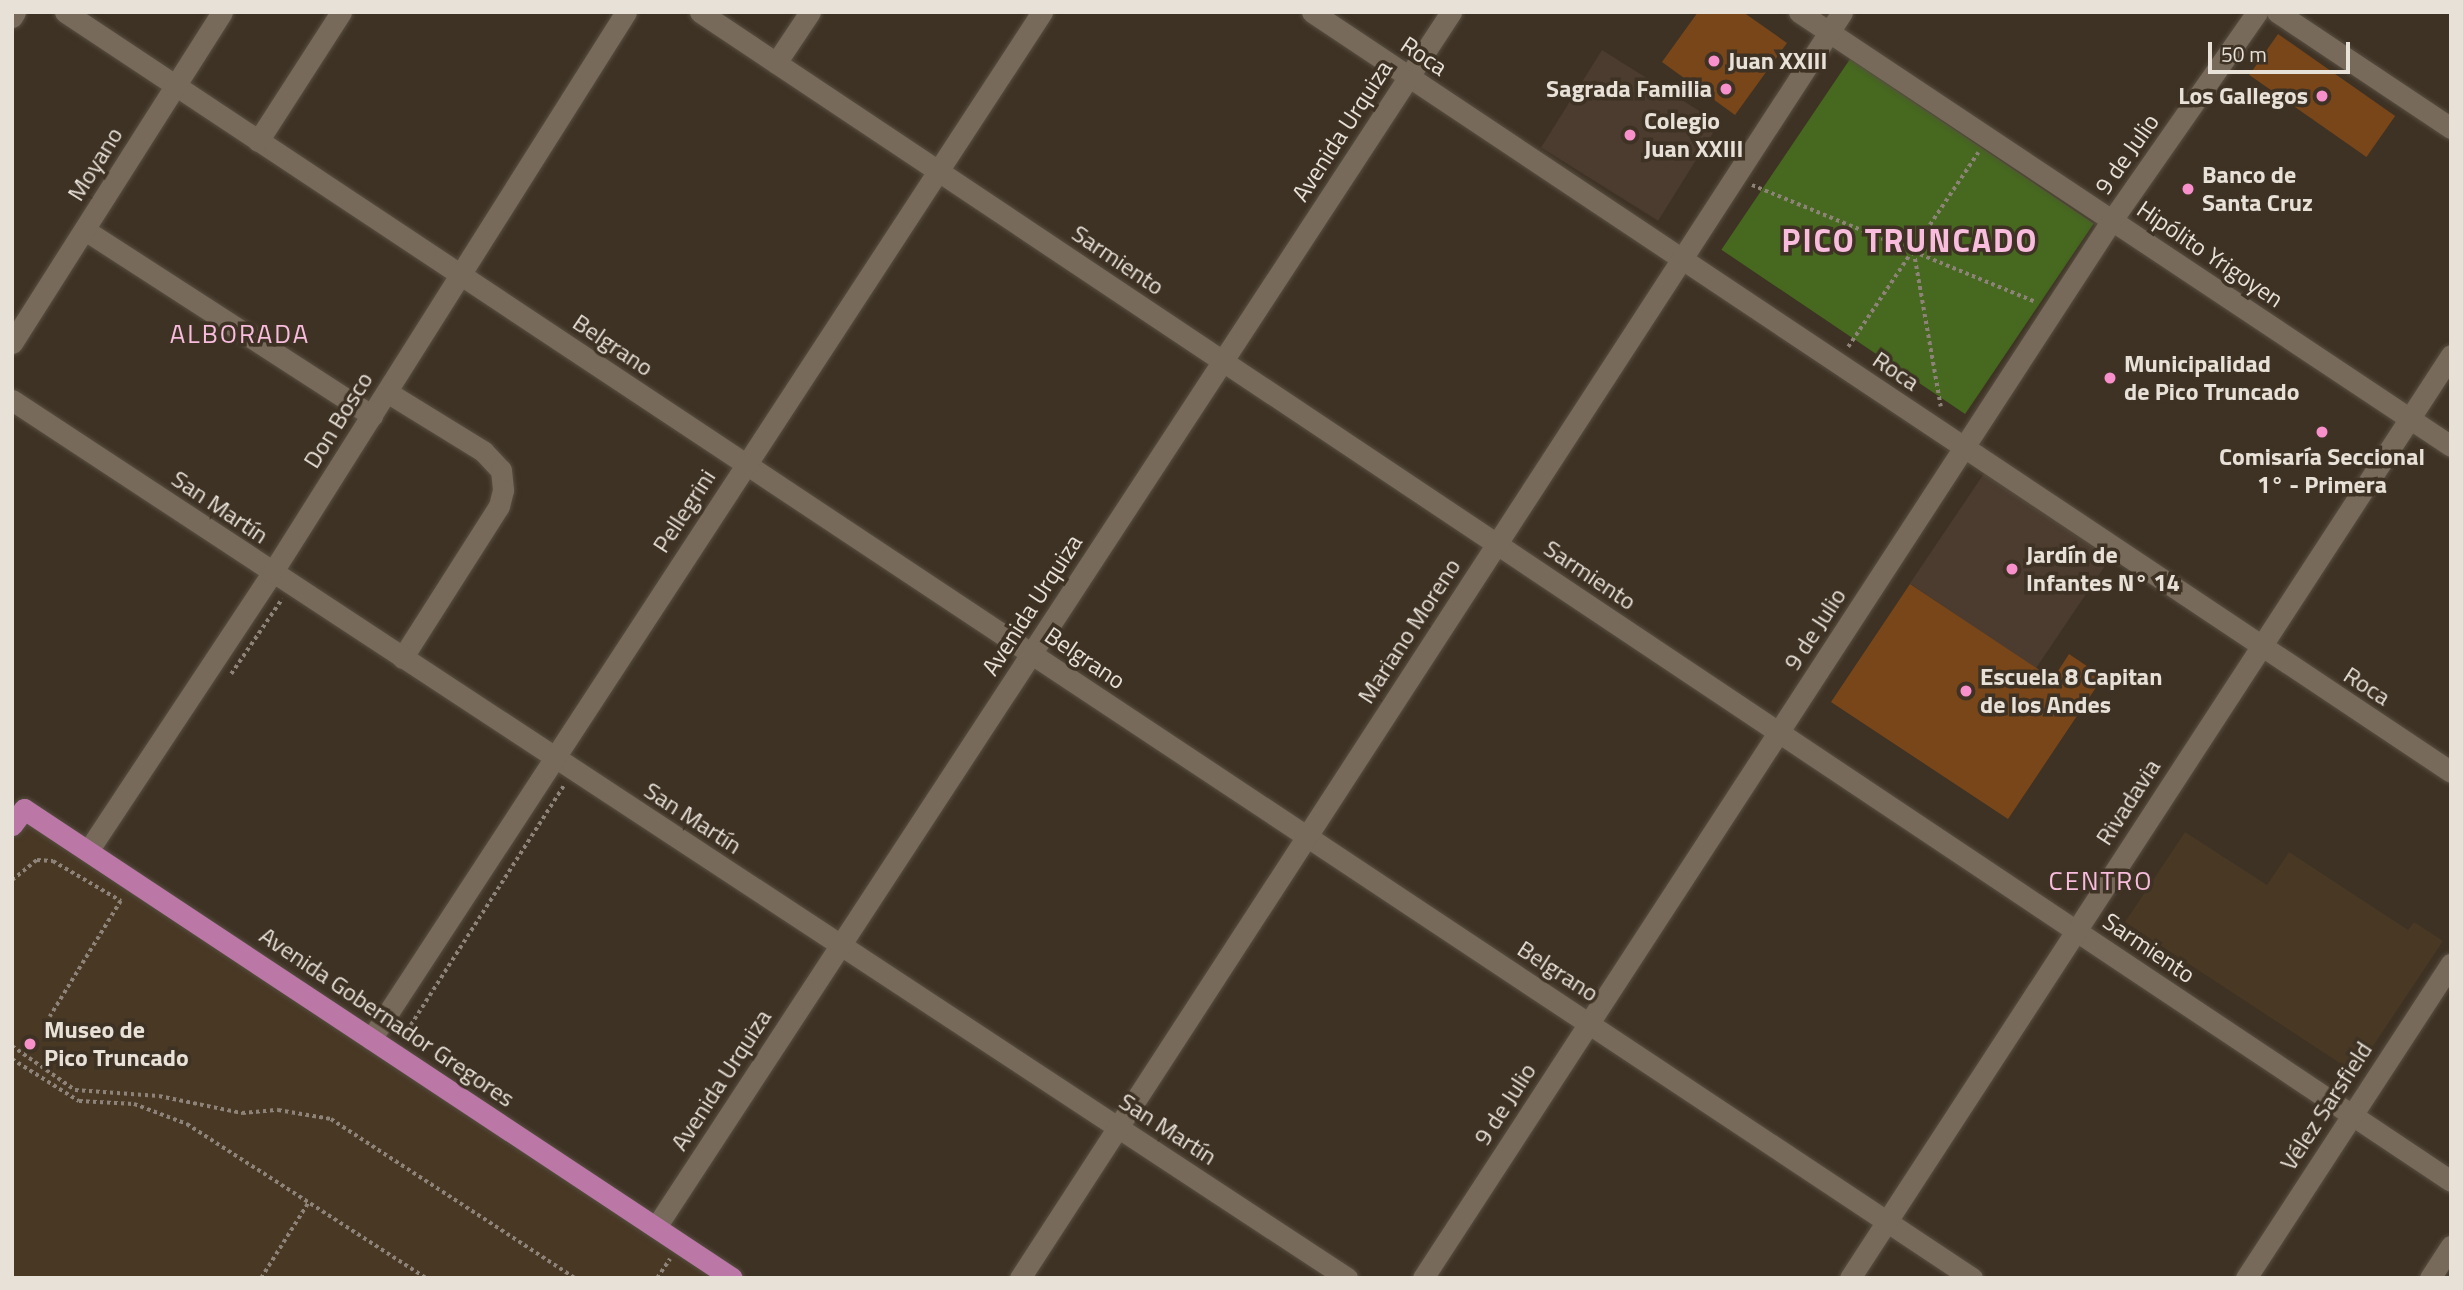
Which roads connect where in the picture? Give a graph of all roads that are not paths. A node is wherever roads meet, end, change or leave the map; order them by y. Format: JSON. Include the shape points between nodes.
{"nodes":[{"id":1,"x":15,"y":12,"type":"edge"},
{"id":2,"x":65,"y":12,"type":"edge"},
{"id":3,"x":222,"y":12,"type":"edge"},
{"id":4,"x":341,"y":12,"type":"edge"},
{"id":5,"x":626,"y":12,"type":"edge"},
{"id":6,"x":700,"y":12,"type":"edge"},
{"id":7,"x":810,"y":12,"type":"edge"},
{"id":8,"x":1042,"y":12,"type":"edge"},
{"id":9,"x":1312,"y":12,"type":"edge"},
{"id":10,"x":1451,"y":12,"type":"edge"},
{"id":11,"x":1799,"y":12,"type":"edge"},
{"id":12,"x":1842,"y":12,"type":"edge"},
{"id":13,"x":2257,"y":12,"type":"edge"},
{"id":14,"x":2277,"y":12,"type":"edge"},
{"id":15,"x":12,"y":17,"type":"edge"},
{"id":16,"x":1828,"y":32,"type":"junction"},
{"id":17,"x":776,"y":63,"type":"junction"},
{"id":18,"x":1409,"y":77,"type":"junction"},
{"id":19,"x":176,"y":86,"type":"junction"},
{"id":20,"x":2451,"y":128,"type":"edge"},
{"id":21,"x":258,"y":141,"type":"junction"},
{"id":22,"x":938,"y":171,"type":"junction"},
{"id":23,"x":2112,"y":220,"type":"junction"},
{"id":24,"x":85,"y":229,"type":"junction"},
{"id":25,"x":1680,"y":260,"type":"junction"},
{"id":26,"x":460,"y":276,"type":"junction"},
{"id":27,"x":12,"y":343,"type":"edge"},
{"id":28,"x":2451,"y":355,"type":"edge"},
{"id":29,"x":1223,"y":361,"type":"junction"},
{"id":30,"x":387,"y":391,"type":"junction"},
{"id":31,"x":12,"y":400,"type":"edge"},
{"id":32,"x":372,"y":416,"type":"junction"},
{"id":33,"x":2408,"y":419,"type":"junction"},
{"id":34,"x":1955,"y":443,"type":"junction"},
{"id":35,"x":2451,"y":446,"type":"edge"},
{"id":36,"x":746,"y":465,"type":"junction"},
{"id":37,"x":1496,"y":544,"type":"junction"},
{"id":38,"x":272,"y":573,"type":"junction"},
{"id":39,"x":2259,"y":647,"type":"junction"},
{"id":40,"x":1031,"y":654,"type":"junction"},
{"id":41,"x":402,"y":658,"type":"junction"},
{"id":42,"x":1779,"y":732,"type":"junction"},
{"id":43,"x":555,"y":758,"type":"junction"},
{"id":44,"x":2451,"y":772,"type":"edge"},
{"id":45,"x":16,"y":812,"type":"edge"},
{"id":46,"x":1306,"y":836,"type":"junction"},
{"id":47,"x":88,"y":851,"type":"junction"},
{"id":48,"x":2076,"y":930,"type":"junction"},
{"id":49,"x":840,"y":945,"type":"junction"},
{"id":50,"x":2451,"y":964,"type":"edge"},
{"id":51,"x":1589,"y":1023,"type":"junction"},
{"id":52,"x":371,"y":1039,"type":"junction"},
{"id":53,"x":2351,"y":1114,"type":"junction"},
{"id":54,"x":1118,"y":1128,"type":"junction"},
{"id":55,"x":2451,"y":1181,"type":"edge"},
{"id":56,"x":1887,"y":1221,"type":"junction"},
{"id":57,"x":656,"y":1227,"type":"junction"},
{"id":58,"x":2451,"y":1246,"type":"edge"},
{"id":59,"x":732,"y":1278,"type":"edge"},
{"id":60,"x":1020,"y":1278,"type":"edge"},
{"id":61,"x":1347,"y":1278,"type":"edge"},
{"id":62,"x":1423,"y":1278,"type":"edge"},
{"id":63,"x":1850,"y":1278,"type":"edge"},
{"id":64,"x":1972,"y":1278,"type":"edge"},
{"id":65,"x":2246,"y":1278,"type":"edge"},
{"id":66,"x":2430,"y":1278,"type":"edge"}],
"edges":[{"from":1,"to":15,"type":"street"},
{"from":2,"to":19,"type":"street","name":"Belgrano"},
{"from":3,"to":19,"type":"street","name":"Moyano"},
{"from":4,"to":21,"type":"street"},
{"from":5,"to":26,"type":"street","name":"Don Bosco"},
{"from":6,"to":17,"type":"street","name":"Sarmiento"},
{"from":7,"to":17,"type":"street"},
{"from":8,"to":22,"type":"street","name":"Pellegrini"},
{"from":9,"to":18,"type":"street","name":"Roca"},
{"from":10,"to":18,"type":"street","name":"Avenida Urquiza"},
{"from":11,"to":16,"type":"street","name":"Hipólito Yrigoyen"},
{"from":12,"to":16,"type":"street","name":"Mariano Moreno"},
{"from":13,"to":23,"type":"street","name":"9 de Julio"},
{"from":14,"to":20,"type":"street"},
{"from":16,"to":23,"type":"street","name":"Hipólito Yrigoyen"},
{"from":16,"to":25,"type":"street","name":"Mariano Moreno"},
{"from":17,"to":22,"type":"street","name":"Sarmiento"},
{"from":18,"to":25,"type":"street","name":"Roca"},
{"from":18,"to":29,"type":"street","name":"Avenida Urquiza"},
{"from":19,"to":21,"type":"street","name":"Belgrano"},
{"from":19,"to":24,"type":"street","name":"Moyano"},
{"from":21,"to":26,"type":"street","name":"Belgrano"},
{"from":22,"to":29,"type":"street","name":"Sarmiento"},
{"from":22,"to":36,"type":"street","name":"Pellegrini"},
{"from":23,"to":33,"type":"street","name":"Hipólito Yrigoyen"},
{"from":23,"to":34,"type":"street","name":"9 de Julio","via":[[2054,309]]},
{"from":24,"to":27,"type":"street","name":"Moyano"},
{"from":24,"to":32,"type":"street"},
{"from":25,"to":34,"type":"street","name":"Roca"},
{"from":25,"to":37,"type":"street","name":"Mariano Moreno"},
{"from":26,"to":30,"type":"street","name":"Don Bosco"},
{"from":26,"to":36,"type":"street","name":"Belgrano"},
{"from":28,"to":33,"type":"street","name":"Rivadavia"},
{"from":29,"to":37,"type":"street","name":"Sarmiento"},
{"from":29,"to":40,"type":"street","name":"Avenida Urquiza"},
{"from":30,"to":32,"type":"street","name":"Don Bosco"},
{"from":30,"to":41,"type":"street","via":[[483,452],[501,470],[503,490],[499,506]]},
{"from":31,"to":38,"type":"street","name":"San Martín"},
{"from":32,"to":38,"type":"street","name":"Don Bosco"},
{"from":33,"to":35,"type":"street","name":"Hipólito Yrigoyen"},
{"from":33,"to":39,"type":"street","name":"Rivadavia"},
{"from":34,"to":39,"type":"street","name":"Roca"},
{"from":34,"to":42,"type":"street","name":"9 de Julio"},
{"from":36,"to":40,"type":"street","name":"Belgrano"},
{"from":36,"to":43,"type":"street","name":"Pellegrini"},
{"from":37,"to":42,"type":"street","name":"Sarmiento"},
{"from":37,"to":46,"type":"street","name":"Mariano Moreno"},
{"from":38,"to":41,"type":"street","name":"San Martín"},
{"from":38,"to":47,"type":"street","name":"Don Bosco"},
{"from":39,"to":44,"type":"street","name":"Roca"},
{"from":39,"to":48,"type":"street","name":"Rivadavia"},
{"from":40,"to":46,"type":"street","name":"Belgrano"},
{"from":40,"to":49,"type":"street","name":"Avenida Urquiza"},
{"from":41,"to":43,"type":"street","name":"San Martín"},
{"from":42,"to":48,"type":"street","name":"Sarmiento"},
{"from":42,"to":51,"type":"street","name":"9 de Julio"},
{"from":43,"to":49,"type":"street","name":"San Martín"},
{"from":43,"to":52,"type":"street","name":"Pellegrini"},
{"from":45,"to":47,"type":"main road","name":"Avenida Gobernador Gregores"},
{"from":46,"to":51,"type":"street","name":"Belgrano"},
{"from":46,"to":54,"type":"street","name":"Mariano Moreno"},
{"from":47,"to":52,"type":"main road","name":"Avenida Gobernador Gregores"},
{"from":48,"to":53,"type":"street","name":"Sarmiento"},
{"from":48,"to":56,"type":"street","name":"Rivadavia"},
{"from":49,"to":54,"type":"street","name":"San Martín"},
{"from":49,"to":57,"type":"street","name":"Avenida Urquiza"},
{"from":50,"to":53,"type":"street","name":"Vélez Sarsfield"},
{"from":51,"to":56,"type":"street","name":"Belgrano"},
{"from":51,"to":62,"type":"street","name":"9 de Julio"},
{"from":52,"to":57,"type":"main road","name":"Avenida Gobernador Gregores"},
{"from":53,"to":55,"type":"street","name":"Sarmiento"},
{"from":53,"to":65,"type":"street","name":"Vélez Sarsfield"},
{"from":54,"to":60,"type":"street","name":"Mariano Moreno"},
{"from":54,"to":61,"type":"street","name":"San Martín"},
{"from":56,"to":63,"type":"street","name":"Rivadavia"},
{"from":56,"to":64,"type":"street","name":"Belgrano"},
{"from":57,"to":59,"type":"main road","name":"Avenida Gobernador Gregores"},
{"from":58,"to":66,"type":"street"}]}
